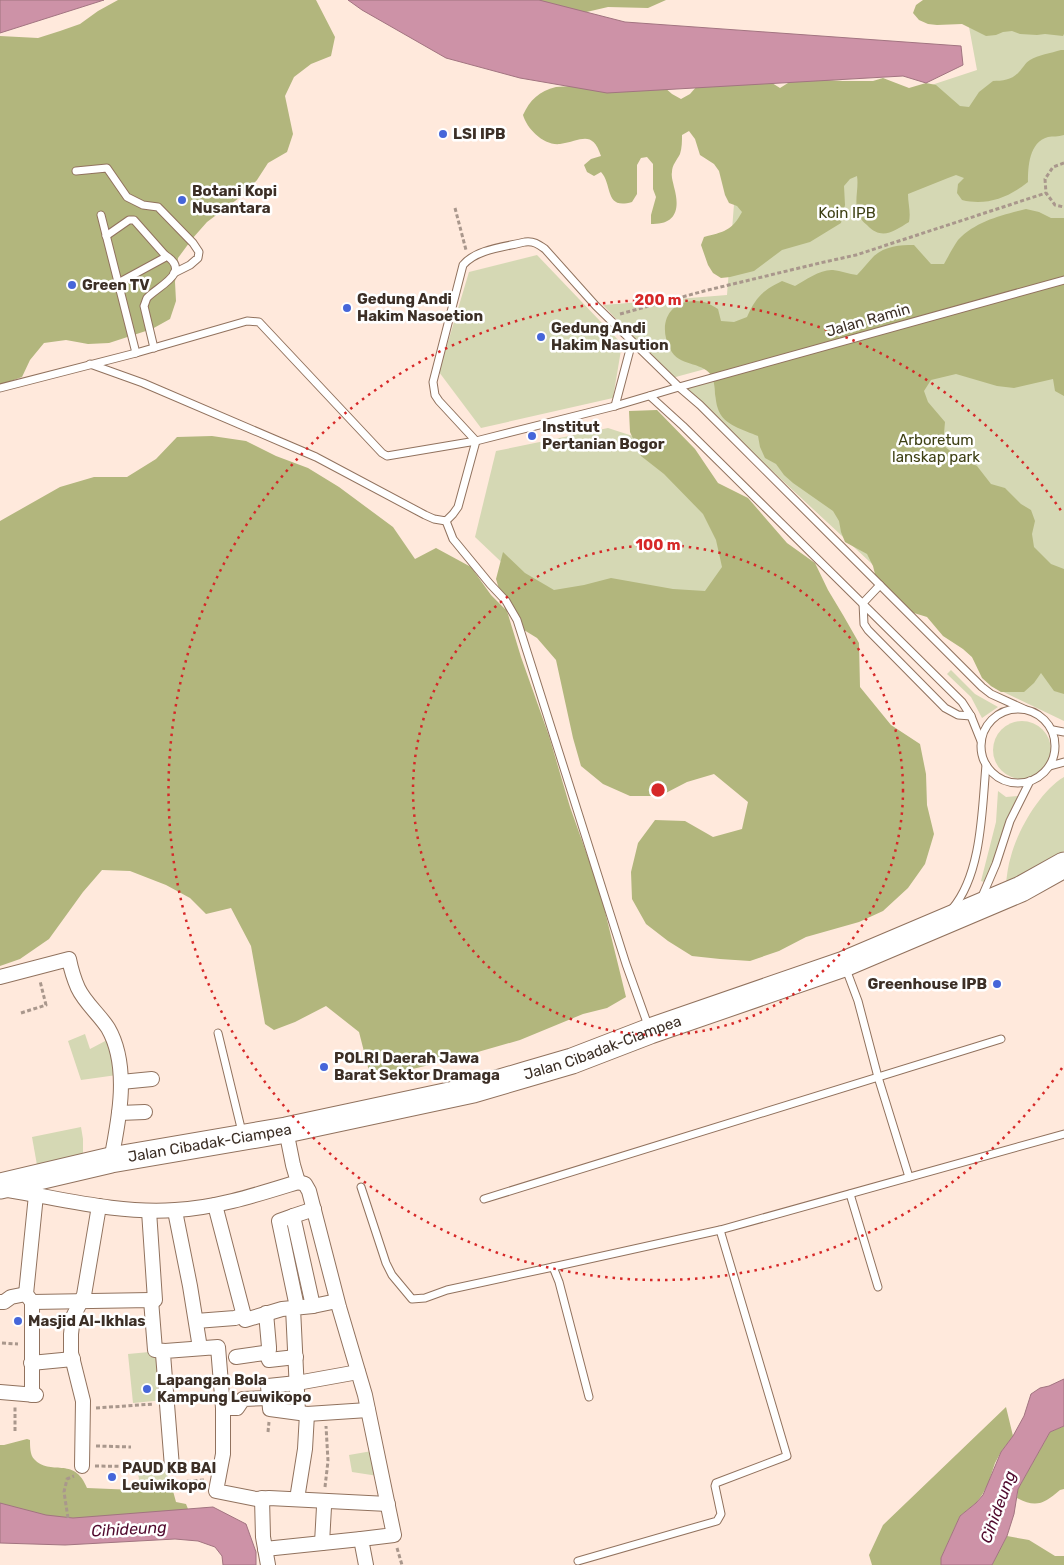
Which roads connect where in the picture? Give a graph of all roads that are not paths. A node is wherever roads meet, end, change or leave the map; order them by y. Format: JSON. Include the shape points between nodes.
{"nodes":[{"id":1,"x":76,"y":171,"type":"dead end"},
{"id":2,"x":101,"y":215,"type":"dead end"},
{"id":3,"x":106,"y":236,"type":"junction"},
{"id":4,"x":164,"y":255,"type":"junction"},
{"id":5,"x":174,"y":273,"type":"junction"},
{"id":6,"x":1064,"y":280,"type":"edge"},
{"id":7,"x":118,"y":283,"type":"junction"},
{"id":8,"x":632,"y":342,"type":"junction"},
{"id":9,"x":154,"y":348,"type":"junction"},
{"id":10,"x":136,"y":353,"type":"junction"},
{"id":11,"x":90,"y":364,"type":"junction"},
{"id":12,"x":679,"y":387,"type":"junction"},
{"id":13,"x":0,"y":388,"type":"edge"},
{"id":14,"x":650,"y":396,"type":"junction"},
{"id":15,"x":615,"y":406,"type":"junction"},
{"id":16,"x":476,"y":440,"type":"junction"},
{"id":17,"x":446,"y":521,"type":"junction"},
{"id":18,"x":880,"y":585,"type":"junction"},
{"id":19,"x":862,"y":603,"type":"junction"},
{"id":20,"x":1024,"y":709,"type":"junction"},
{"id":21,"x":971,"y":716,"type":"junction"},
{"id":22,"x":1053,"y":730,"type":"junction"},
{"id":23,"x":1064,"y":732,"type":"edge"},
{"id":24,"x":981,"y":741,"type":"junction"},
{"id":25,"x":1064,"y":762,"type":"edge"},
{"id":26,"x":986,"y":765,"type":"junction"},
{"id":27,"x":1050,"y":766,"type":"junction"},
{"id":28,"x":1030,"y":781,"type":"junction"},
{"id":29,"x":1064,"y":865,"type":"edge"},
{"id":30,"x":976,"y":909,"type":"junction"},
{"id":31,"x":939,"y":924,"type":"junction"},
{"id":32,"x":844,"y":964,"type":"junction"},
{"id":33,"x":0,"y":977,"type":"edge"},
{"id":34,"x":650,"y":1031,"type":"junction"},
{"id":35,"x":218,"y":1033,"type":"dead end"},
{"id":36,"x":1001,"y":1039,"type":"dead end"},
{"id":37,"x":878,"y":1077,"type":"junction"},
{"id":38,"x":152,"y":1079,"type":"dead end"},
{"id":39,"x":121,"y":1082,"type":"junction"},
{"id":40,"x":145,"y":1112,"type":"dead end"},
{"id":41,"x":119,"y":1113,"type":"junction"},
{"id":42,"x":286,"y":1130,"type":"junction"},
{"id":43,"x":1064,"y":1134,"type":"edge"},
{"id":44,"x":243,"y":1137,"type":"junction"},
{"id":45,"x":111,"y":1160,"type":"junction"},
{"id":46,"x":909,"y":1177,"type":"junction"},
{"id":47,"x":298,"y":1182,"type":"junction"},
{"id":48,"x":0,"y":1187,"type":"edge"},
{"id":49,"x":360,"y":1187,"type":"dead end"},
{"id":50,"x":850,"y":1194,"type":"junction"},
{"id":51,"x":36,"y":1195,"type":"junction"},
{"id":52,"x":484,"y":1199,"type":"dead end"},
{"id":53,"x":215,"y":1205,"type":"junction"},
{"id":54,"x":99,"y":1206,"type":"junction"},
{"id":55,"x":314,"y":1209,"type":"junction"},
{"id":56,"x":175,"y":1210,"type":"junction"},
{"id":57,"x":149,"y":1211,"type":"junction"},
{"id":58,"x":293,"y":1216,"type":"junction"},
{"id":59,"x":720,"y":1230,"type":"junction"},
{"id":60,"x":553,"y":1267,"type":"junction"},
{"id":61,"x":878,"y":1287,"type":"dead end"},
{"id":62,"x":29,"y":1298,"type":"junction"},
{"id":63,"x":154,"y":1300,"type":"dead end"},
{"id":64,"x":337,"y":1301,"type":"junction"},
{"id":65,"x":0,"y":1302,"type":"edge"},
{"id":66,"x":80,"y":1302,"type":"junction"},
{"id":67,"x":313,"y":1306,"type":"junction"},
{"id":68,"x":295,"y":1308,"type":"junction"},
{"id":69,"x":266,"y":1313,"type":"junction"},
{"id":70,"x":244,"y":1315,"type":"junction"},
{"id":71,"x":196,"y":1321,"type":"junction"},
{"id":72,"x":200,"y":1348,"type":"junction"},
{"id":73,"x":165,"y":1351,"type":"junction"},
{"id":74,"x":266,"y":1353,"type":"junction"},
{"id":75,"x":236,"y":1357,"type":"dead end"},
{"id":76,"x":296,"y":1357,"type":"junction"},
{"id":77,"x":73,"y":1359,"type":"junction"},
{"id":78,"x":31,"y":1363,"type":"junction"},
{"id":79,"x":358,"y":1372,"type":"junction"},
{"id":80,"x":297,"y":1383,"type":"junction"},
{"id":81,"x":0,"y":1392,"type":"edge"},
{"id":82,"x":589,"y":1397,"type":"dead end"},
{"id":83,"x":269,"y":1398,"type":"junction"},
{"id":84,"x":223,"y":1408,"type":"junction"},
{"id":85,"x":368,"y":1410,"type":"junction"},
{"id":86,"x":303,"y":1413,"type":"junction"},
{"id":87,"x":82,"y":1466,"type":"road end"},
{"id":88,"x":172,"y":1474,"type":"road end"},
{"id":89,"x":262,"y":1498,"type":"junction"},
{"id":90,"x":297,"y":1499,"type":"junction"},
{"id":91,"x":324,"y":1504,"type":"junction"},
{"id":92,"x":388,"y":1504,"type":"junction"},
{"id":93,"x":361,"y":1539,"type":"junction"},
{"id":94,"x":322,"y":1543,"type":"junction"},
{"id":95,"x":264,"y":1549,"type":"junction"},
{"id":96,"x":578,"y":1561,"type":"dead end"},
{"id":97,"x":268,"y":1565,"type":"edge"},
{"id":98,"x":366,"y":1565,"type":"edge"}],
"edges":[{"from":1,"to":5,"type":"lane","via":[[107,168],[127,197],[158,208],[193,243],[199,252],[198,258]]},
{"from":2,"to":3,"type":"lane"},
{"from":3,"to":4,"type":"lane","via":[[134,220]]},
{"from":3,"to":7,"type":"lane"},
{"from":4,"to":5,"type":"lane","via":[[174,264]]},
{"from":4,"to":7,"type":"lane","via":[[164,258]]},
{"from":5,"to":9,"type":"lane","via":[[144,306]]},
{"from":6,"to":12,"type":"lane","name":"Jalan Ramin"},
{"from":7,"to":10,"type":"lane"},
{"from":8,"to":12,"type":"lane"},
{"from":8,"to":15,"type":"lane"},
{"from":8,"to":16,"type":"lane","via":[[538,244],[525,242],[468,258],[459,275],[433,382],[439,401]]},
{"from":9,"to":10,"type":"lane"},
{"from":9,"to":16,"type":"lane","name":"Jalan Ramin","via":[[247,321],[259,322],[387,456]]},
{"from":10,"to":11,"type":"lane"},
{"from":11,"to":13,"type":"lane"},
{"from":11,"to":17,"type":"lane","via":[[143,383],[316,457],[424,516]]},
{"from":12,"to":14,"type":"lane","name":"Jalan Ramin"},
{"from":12,"to":18,"type":"lane"},
{"from":14,"to":15,"type":"lane","name":"Jalan Ramin"},
{"from":14,"to":19,"type":"lane"},
{"from":15,"to":16,"type":"lane","name":"Jalan Ramin"},
{"from":16,"to":17,"type":"lane","via":[[458,507]]},
{"from":17,"to":34,"type":"lane","via":[[453,539],[506,601],[517,620]]},
{"from":18,"to":19,"type":"lane"},
{"from":18,"to":20,"type":"lane","via":[[982,687]]},
{"from":19,"to":21,"type":"lane","via":[[962,702]]},
{"from":19,"to":21,"type":"lane","via":[[864,624],[868,630],[946,708]]},
{"from":20,"to":22,"type":"lane","via":[[1036,712]]},
{"from":20,"to":24,"type":"lane","via":[[1012,709],[991,720]]},
{"from":21,"to":24,"type":"lane"},
{"from":22,"to":23,"type":"lane"},
{"from":22,"to":27,"type":"lane","via":[[1055,755]]},
{"from":24,"to":26,"type":"lane"},
{"from":25,"to":27,"type":"lane"},
{"from":26,"to":28,"type":"lane","via":[[1005,781]]},
{"from":26,"to":31,"type":"lane","via":[[980,835],[973,865],[960,899]]},
{"from":27,"to":28,"type":"lane","via":[[1041,776]]},
{"from":28,"to":30,"type":"lane","via":[[1010,821]]},
{"from":29,"to":30,"type":"highway","name":"Jalan Cibadak-Ciampea"},
{"from":30,"to":31,"type":"highway","name":"Jalan Cibadak-Ciampea"},
{"from":31,"to":32,"type":"highway","name":"Jalan Cibadak-Ciampea"},
{"from":32,"to":34,"type":"highway","name":"Jalan Cibadak-Ciampea"},
{"from":32,"to":37,"type":"lane","via":[[858,1001]]},
{"from":33,"to":39,"type":"street","via":[[68,959],[79,990],[109,1030]]},
{"from":34,"to":42,"type":"highway","name":"Jalan Cibadak-Ciampea","via":[[572,1061],[473,1090]]},
{"from":35,"to":44,"type":"lane"},
{"from":36,"to":37,"type":"lane"},
{"from":37,"to":46,"type":"lane"},
{"from":37,"to":52,"type":"lane"},
{"from":38,"to":39,"type":"street"},
{"from":39,"to":41,"type":"street"},
{"from":40,"to":41,"type":"street"},
{"from":41,"to":45,"type":"street"},
{"from":42,"to":44,"type":"highway","name":"Jalan Cibadak-Ciampea"},
{"from":42,"to":47,"type":"street"},
{"from":43,"to":46,"type":"lane"},
{"from":44,"to":45,"type":"highway","name":"Jalan Cibadak-Ciampea"},
{"from":45,"to":48,"type":"highway","name":"Jalan Cibadak-Ciampea"},
{"from":46,"to":50,"type":"lane"},
{"from":47,"to":53,"type":"street"},
{"from":47,"to":55,"type":"street","via":[[305,1184]]},
{"from":48,"to":51,"type":"street"},
{"from":49,"to":60,"type":"lane","via":[[386,1263],[412,1299]]},
{"from":50,"to":59,"type":"lane"},
{"from":50,"to":61,"type":"lane"},
{"from":51,"to":54,"type":"street"},
{"from":51,"to":62,"type":"street"},
{"from":53,"to":56,"type":"street"},
{"from":53,"to":70,"type":"street"},
{"from":54,"to":57,"type":"street"},
{"from":54,"to":66,"type":"street","via":[[84,1295]]},
{"from":55,"to":58,"type":"street"},
{"from":55,"to":64,"type":"street"},
{"from":56,"to":57,"type":"street"},
{"from":56,"to":71,"type":"street"},
{"from":57,"to":63,"type":"street"},
{"from":58,"to":67,"type":"street"},
{"from":58,"to":68,"type":"street","via":[[279,1221]]},
{"from":59,"to":60,"type":"lane"},
{"from":59,"to":96,"type":"lane","via":[[786,1456],[716,1483],[720,1514],[717,1521]]},
{"from":60,"to":82,"type":"lane"},
{"from":62,"to":65,"type":"street","via":[[11,1296]]},
{"from":62,"to":66,"type":"street"},
{"from":62,"to":78,"type":"street"},
{"from":64,"to":67,"type":"street"},
{"from":64,"to":79,"type":"street"},
{"from":66,"to":73,"type":"street","via":[[151,1300],[155,1350]]},
{"from":66,"to":77,"type":"street","via":[[73,1317]]},
{"from":67,"to":68,"type":"street"},
{"from":68,"to":69,"type":"street"},
{"from":68,"to":76,"type":"street"},
{"from":69,"to":70,"type":"street","via":[[245,1320]]},
{"from":69,"to":74,"type":"street","via":[[269,1347]]},
{"from":70,"to":71,"type":"street"},
{"from":71,"to":72,"type":"street"},
{"from":72,"to":73,"type":"street"},
{"from":72,"to":84,"type":"street","via":[[218,1347]]},
{"from":73,"to":88,"type":"street","via":[[162,1356]]},
{"from":74,"to":75,"type":"street"},
{"from":74,"to":76,"type":"street","via":[[269,1360]]},
{"from":76,"to":80,"type":"street"},
{"from":77,"to":78,"type":"street"},
{"from":77,"to":87,"type":"street","via":[[83,1401]]},
{"from":78,"to":81,"type":"street","via":[[34,1395]]},
{"from":79,"to":80,"type":"street"},
{"from":79,"to":85,"type":"street"},
{"from":80,"to":83,"type":"street","via":[[268,1386]]},
{"from":80,"to":86,"type":"street"},
{"from":83,"to":84,"type":"street","via":[[243,1399],[237,1408]]},
{"from":83,"to":86,"type":"street","via":[[270,1409]]},
{"from":84,"to":89,"type":"street","via":[[223,1454],[216,1491]]},
{"from":85,"to":86,"type":"street"},
{"from":85,"to":92,"type":"street"},
{"from":86,"to":90,"type":"street","via":[[305,1450]]},
{"from":89,"to":90,"type":"street"},
{"from":89,"to":95,"type":"street"},
{"from":90,"to":91,"type":"street"},
{"from":91,"to":92,"type":"street"},
{"from":91,"to":94,"type":"street"},
{"from":92,"to":93,"type":"street","via":[[394,1535]]},
{"from":93,"to":94,"type":"street"},
{"from":93,"to":98,"type":"street"},
{"from":94,"to":95,"type":"street"},
{"from":95,"to":97,"type":"street"}]}
